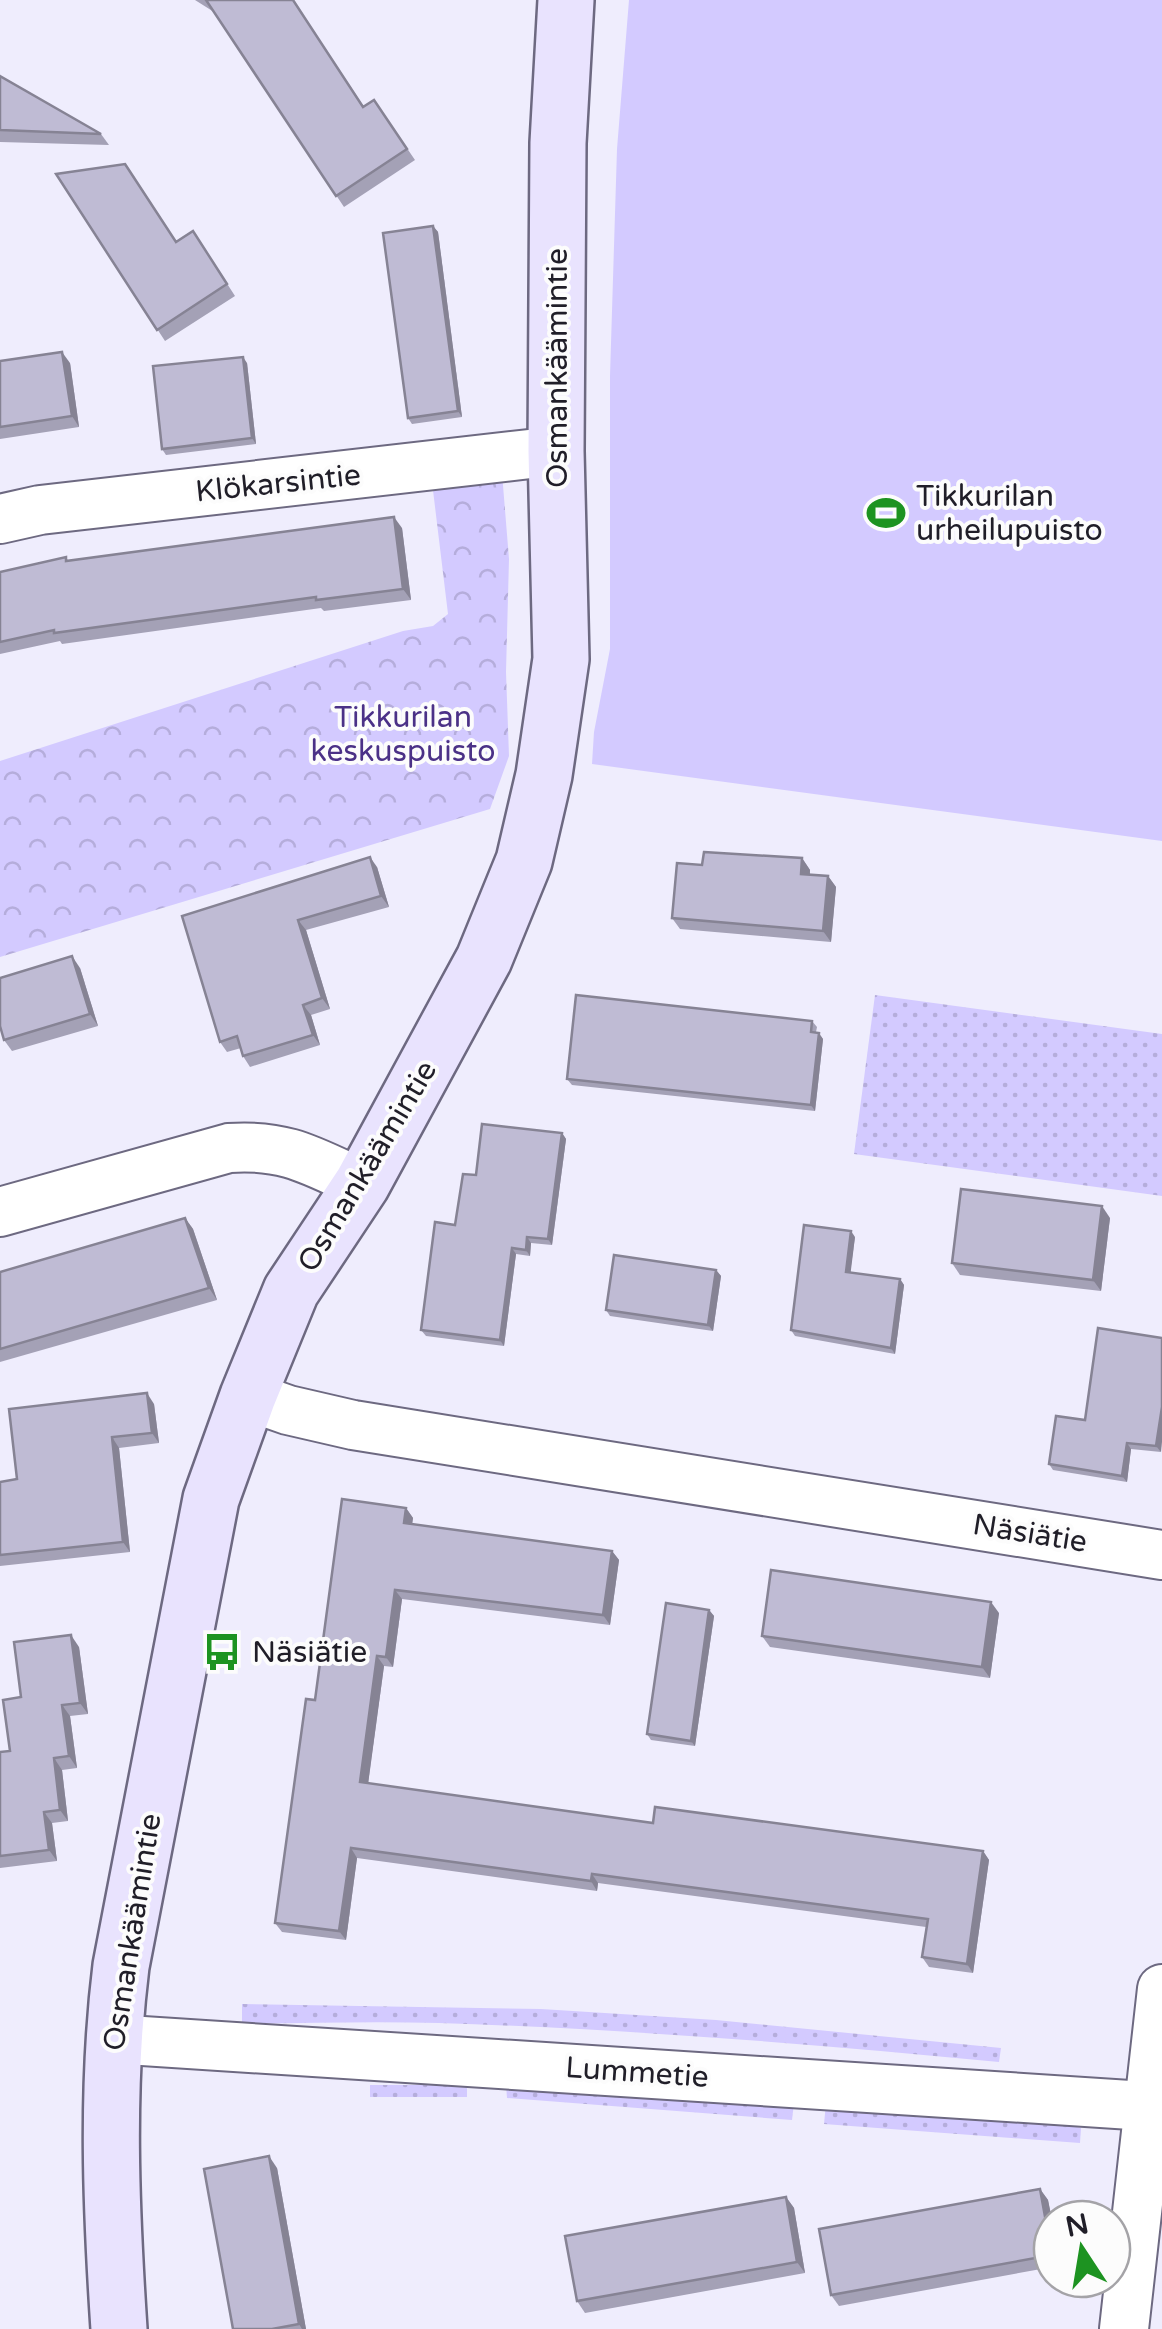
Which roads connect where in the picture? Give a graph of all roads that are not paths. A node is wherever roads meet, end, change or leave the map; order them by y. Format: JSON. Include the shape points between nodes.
{"nodes":[{"id":1,"x":566,"y":0,"type":"edge"},
{"id":2,"x":556,"y":450,"type":"junction"},
{"id":3,"x":0,"y":519,"type":"edge"},
{"id":4,"x":362,"y":1184,"type":"junction"},
{"id":5,"x":0,"y":1212,"type":"edge"},
{"id":6,"x":248,"y":1396,"type":"junction"},
{"id":7,"x":1162,"y":1555,"type":"edge"},
{"id":8,"x":1162,"y":1989,"type":"edge"},
{"id":9,"x":112,"y":2040,"type":"junction"},
{"id":10,"x":1155,"y":2106,"type":"edge"},
{"id":11,"x":119,"y":2329,"type":"edge"},
{"id":12,"x":1124,"y":2329,"type":"edge"}],
"edges":[{"from":1,"to":2,"type":"street","name":"Osmankäämintie"},
{"from":2,"to":3,"type":"street","name":"Klökarsintie"},
{"from":2,"to":4,"type":"street","name":"Osmankäämintie","via":[[561,659],[524,861],[484,960]]},
{"from":4,"to":5,"type":"street","via":[[292,1153],[229,1148]]},
{"from":4,"to":6,"type":"street","name":"Osmankäämintie","via":[[291,1291]]},
{"from":6,"to":7,"type":"street","name":"Näsiätie","via":[[352,1424]]},
{"from":6,"to":9,"type":"street","name":"Osmankäämintie","via":[[211,1499]]},
{"from":8,"to":10,"type":"street"},
{"from":9,"to":10,"type":"street","name":"Lummetie"},
{"from":9,"to":11,"type":"street","name":"Osmankäämintie","via":[[111,2214]]},
{"from":10,"to":12,"type":"street"}]}
